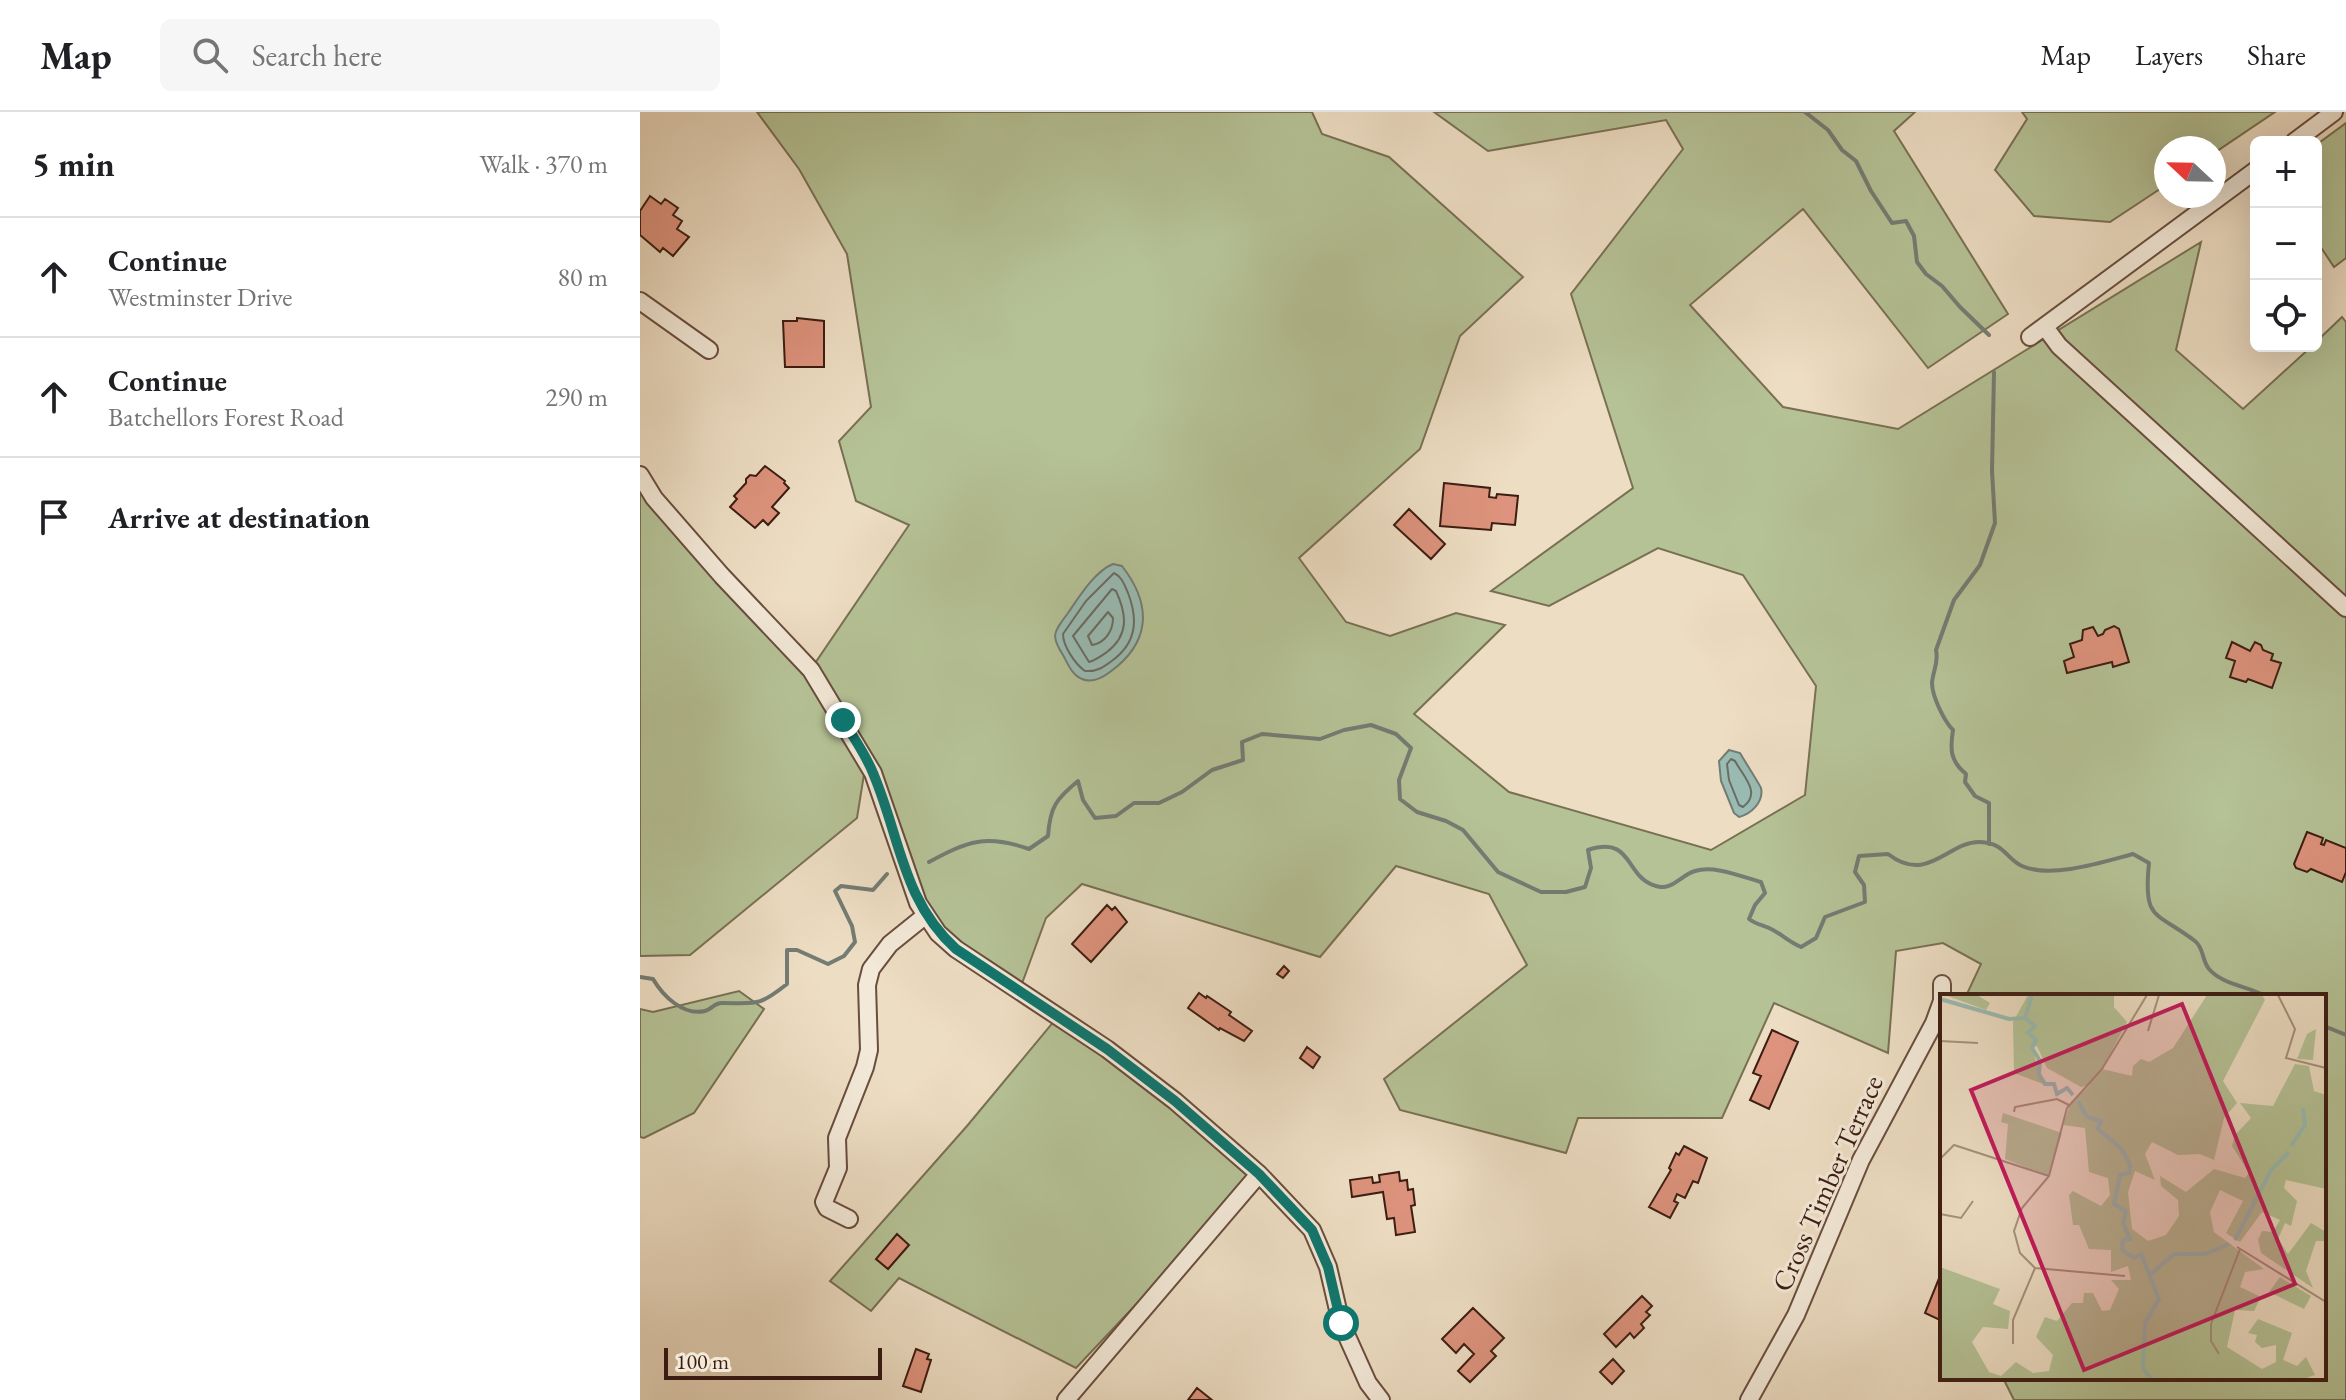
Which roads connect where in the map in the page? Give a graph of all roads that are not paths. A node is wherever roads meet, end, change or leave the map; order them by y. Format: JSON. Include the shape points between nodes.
{"nodes":[{"id":1,"x":2334,"y":112,"type":"edge"},
{"id":2,"x":2302,"y":136,"type":"edge"},
{"id":3,"x":2250,"y":174,"type":"edge"},
{"id":4,"x":640,"y":301,"type":"edge"},
{"id":5,"x":2045,"y":327,"type":"junction"},
{"id":6,"x":2030,"y":337,"type":"dead end"},
{"id":7,"x":709,"y":350,"type":"dead end"},
{"id":8,"x":640,"y":475,"type":"edge"},
{"id":9,"x":2346,"y":608,"type":"edge"},
{"id":10,"x":926,"y":915,"type":"junction"},
{"id":11,"x":1942,"y":984,"type":"dead end"},
{"id":12,"x":1942,"y":994,"type":"edge"},
{"id":13,"x":1940,"y":1006,"type":"edge"},
{"id":14,"x":1259,"y":1174,"type":"junction"},
{"id":15,"x":849,"y":1219,"type":"dead end"},
{"id":16,"x":1066,"y":1400,"type":"edge"},
{"id":17,"x":1381,"y":1400,"type":"edge"},
{"id":18,"x":1749,"y":1400,"type":"edge"}],
"edges":[{"from":1,"to":2,"type":"street"},
{"from":3,"to":5,"type":"street"},
{"from":4,"to":7,"type":"street"},
{"from":5,"to":6,"type":"street"},
{"from":5,"to":9,"type":"street","via":[[2059,346]]},
{"from":8,"to":10,"type":"street","via":[[654,498],[819,682],[873,773]]},
{"from":10,"to":14,"type":"street","via":[[956,949],[1107,1049]]},
{"from":10,"to":15,"type":"street","via":[[905,930],[871,969],[869,1050],[837,1138],[838,1168],[824,1202]]},
{"from":11,"to":12,"type":"street","name":"Cross Timber Terrace"},
{"from":13,"to":18,"type":"street","name":"Cross Timber Terrace","via":[[1865,1153],[1796,1315]]},
{"from":14,"to":16,"type":"street"},
{"from":14,"to":17,"type":"street","via":[[1312,1230],[1328,1267],[1341,1323]]}]}
